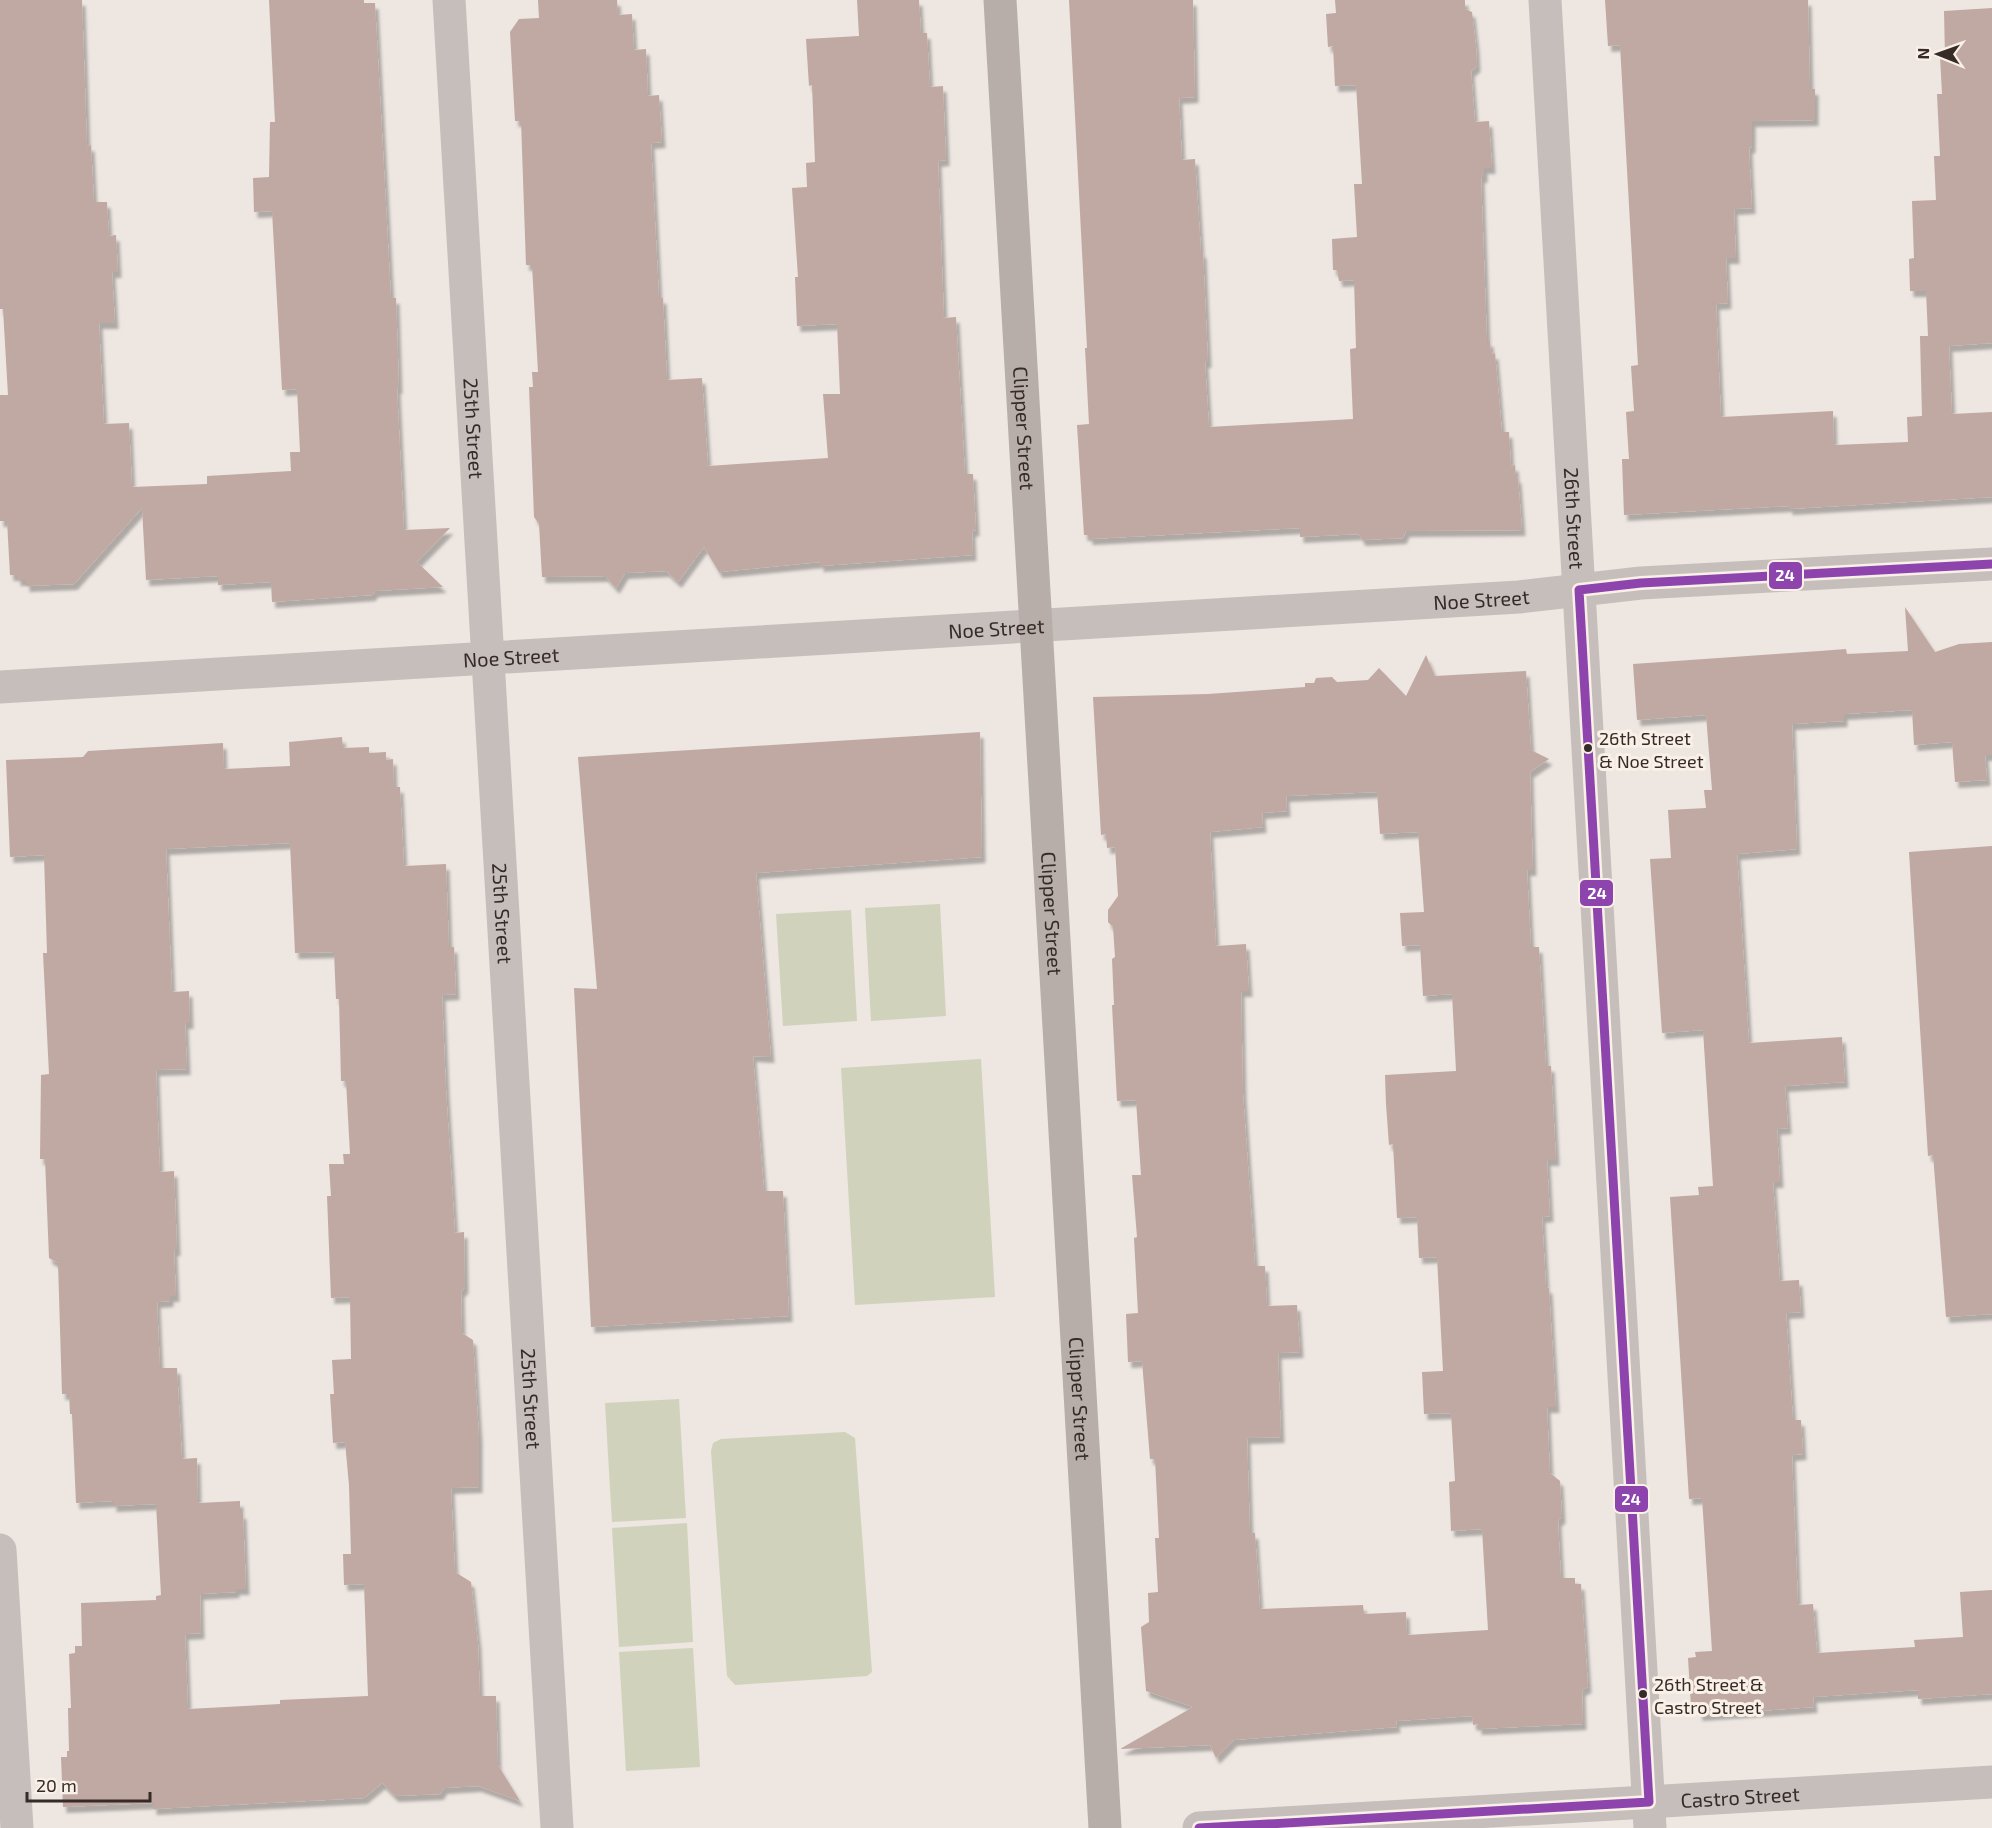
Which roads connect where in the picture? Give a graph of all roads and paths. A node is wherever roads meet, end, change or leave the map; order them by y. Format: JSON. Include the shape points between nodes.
{"nodes":[{"id":1,"x":449,"y":0,"type":"edge"},
{"id":2,"x":1000,"y":0,"type":"edge"},
{"id":3,"x":1545,"y":0,"type":"edge"},
{"id":4,"x":1992,"y":564,"type":"edge"},
{"id":5,"x":1579,"y":590,"type":"junction"},
{"id":6,"x":1036,"y":626,"type":"junction"},
{"id":7,"x":488,"y":658,"type":"junction"},
{"id":8,"x":0,"y":687,"type":"edge"},
{"id":9,"x":0,"y":1550,"type":"edge"},
{"id":10,"x":1992,"y":1782,"type":"edge"},
{"id":11,"x":1650,"y":1815,"type":"edge"},
{"id":12,"x":17,"y":1828,"type":"edge"},
{"id":13,"x":557,"y":1828,"type":"edge"},
{"id":14,"x":1106,"y":1828,"type":"edge"},
{"id":15,"x":1199,"y":1828,"type":"edge"}],
"edges":[{"from":1,"to":7,"type":"street","name":"25th Street"},
{"from":2,"to":6,"type":"street","name":"Clipper Street"},
{"from":3,"to":5,"type":"street","name":"26th Street"},
{"from":4,"to":5,"type":"street","name":"Noe Street","via":[[1641,583]]},
{"from":5,"to":6,"type":"street","name":"Noe Street","via":[[1519,597]]},
{"from":5,"to":11,"type":"street","name":"26th Street"},
{"from":6,"to":7,"type":"street","name":"Noe Street"},
{"from":6,"to":14,"type":"street","name":"Clipper Street"},
{"from":7,"to":8,"type":"street","name":"Noe Street"},
{"from":7,"to":13,"type":"street","name":"25th Street"},
{"from":9,"to":12,"type":"street"},
{"from":10,"to":11,"type":"street","name":"Castro Street"},
{"from":11,"to":15,"type":"street","name":"Castro Street"}]}
